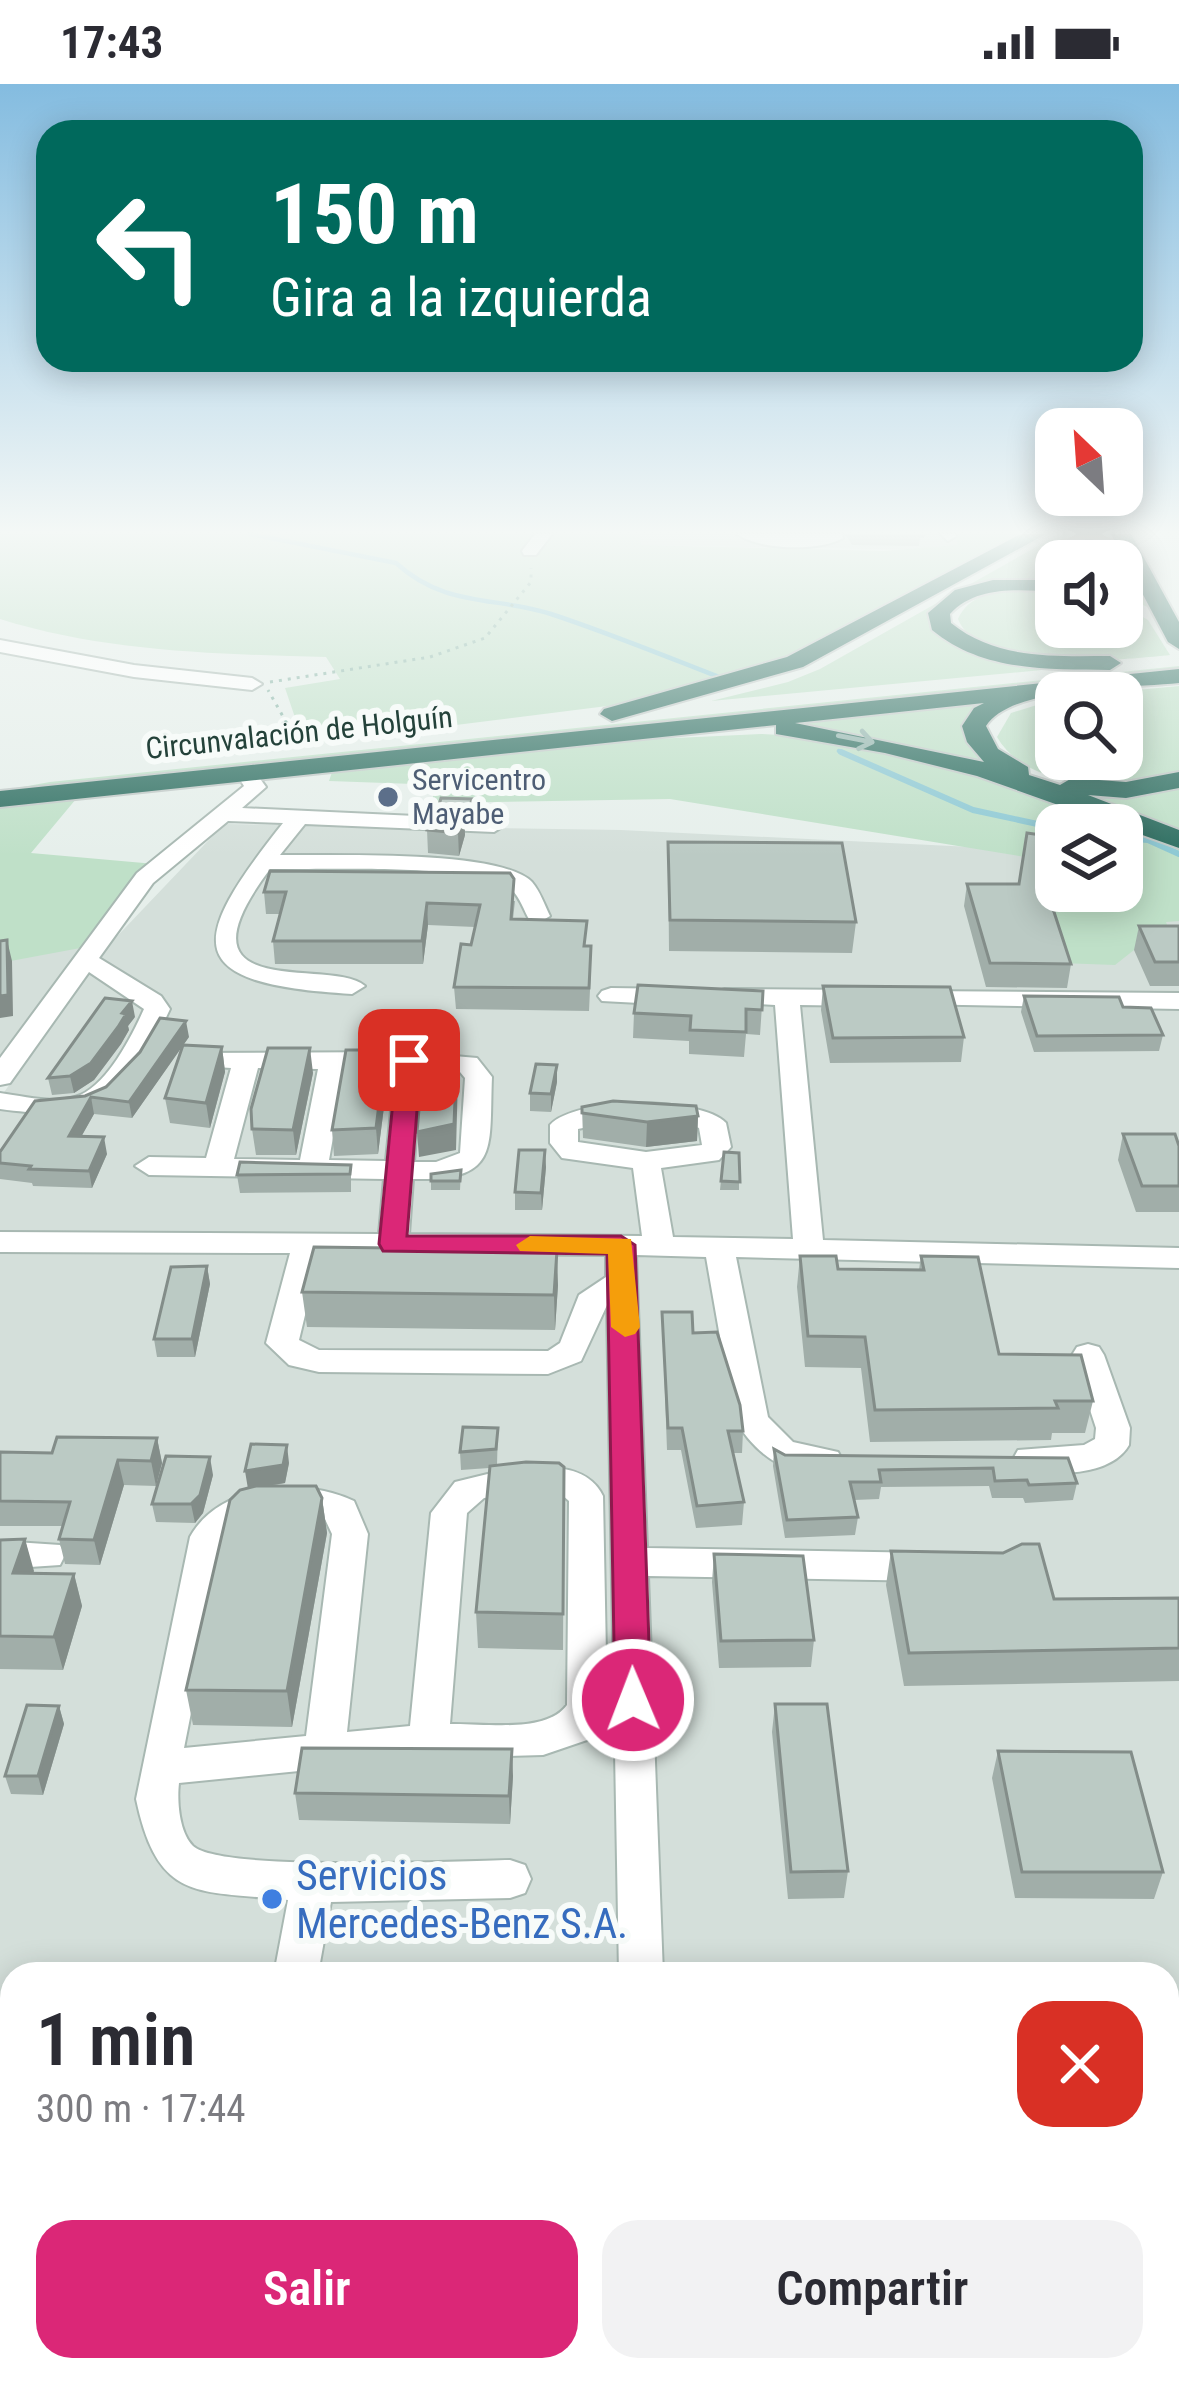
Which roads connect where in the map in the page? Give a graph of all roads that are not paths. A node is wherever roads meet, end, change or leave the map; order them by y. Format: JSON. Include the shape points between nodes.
{"nodes":[{"id":1,"x":834,"y":641,"type":"edge"},
{"id":2,"x":964,"y":641,"type":"edge"},
{"id":3,"x":0,"y":646,"type":"edge"},
{"id":4,"x":1179,"y":658,"type":"edge"},
{"id":5,"x":1128,"y":672,"type":"joint"},
{"id":6,"x":1143,"y":673,"type":"edge"},
{"id":7,"x":1179,"y":676,"type":"edge"},
{"id":8,"x":1035,"y":681,"type":"edge"},
{"id":9,"x":252,"y":684,"type":"road end"},
{"id":10,"x":1035,"y":694,"type":"edge"},
{"id":11,"x":604,"y":725,"type":"junction"},
{"id":12,"x":246,"y":773,"type":"junction"},
{"id":13,"x":1035,"y":776,"type":"edge"},
{"id":14,"x":1044,"y":780,"type":"edge"},
{"id":15,"x":1179,"y":780,"type":"edge"},
{"id":16,"x":0,"y":781,"type":"edge"},
{"id":17,"x":0,"y":799,"type":"edge"},
{"id":18,"x":224,"y":814,"type":"junction"},
{"id":19,"x":299,"y":817,"type":"junction"},
{"id":20,"x":494,"y":825,"type":"dead end"},
{"id":21,"x":1179,"y":840,"type":"edge"},
{"id":22,"x":268,"y":862,"type":"junction"},
{"id":23,"x":538,"y":916,"type":"edge"},
{"id":24,"x":83,"y":958,"type":"junction"},
{"id":25,"x":352,"y":986,"type":"dead end"},
{"id":26,"x":611,"y":996,"type":"dead end"},
{"id":27,"x":788,"y":997,"type":"junction"},
{"id":28,"x":1179,"y":1001,"type":"edge"},
{"id":29,"x":196,"y":1059,"type":"edge"},
{"id":30,"x":409,"y":1060,"type":"junction"},
{"id":31,"x":246,"y":1061,"type":"junction"},
{"id":32,"x":333,"y":1061,"type":"junction"},
{"id":33,"x":0,"y":1077,"type":"edge"},
{"id":34,"x":0,"y":1101,"type":"edge"},
{"id":35,"x":646,"y":1161,"type":"junction"},
{"id":36,"x":149,"y":1166,"type":"dead end"},
{"id":37,"x":218,"y":1167,"type":"junction"},
{"id":38,"x":313,"y":1168,"type":"junction"},
{"id":39,"x":400,"y":1169,"type":"junction"},
{"id":40,"x":307,"y":1244,"type":"junction"},
{"id":41,"x":393,"y":1244,"type":"junction"},
{"id":42,"x":1,"y":1245,"type":"edge"},
{"id":43,"x":718,"y":1247,"type":"junction"},
{"id":44,"x":808,"y":1249,"type":"junction"},
{"id":45,"x":635,"y":1257,"type":"junction"},
{"id":46,"x":1179,"y":1258,"type":"edge"},
{"id":47,"x":1088,"y":1354,"type":"dead end"},
{"id":48,"x":1008,"y":1460,"type":"edge"},
{"id":49,"x":870,"y":1461,"type":"edge"},
{"id":50,"x":0,"y":1555,"type":"edge"},
{"id":51,"x":47,"y":1555,"type":"dead end"},
{"id":52,"x":630,"y":1562,"type":"junction"},
{"id":53,"x":974,"y":1568,"type":"edge"},
{"id":54,"x":429,"y":1742,"type":"junction"},
{"id":55,"x":324,"y":1755,"type":"junction"},
{"id":56,"x":160,"y":1768,"type":"junction"},
{"id":57,"x":510,"y":1879,"type":"dead end"},
{"id":58,"x":313,"y":1883,"type":"junction"},
{"id":59,"x":298,"y":1962,"type":"edge"},
{"id":60,"x":641,"y":1962,"type":"edge"}],
"edges":[{"from":1,"to":11,"type":"highway","via":[[795,662]]},
{"from":2,"to":5,"type":"highway","via":[[1000,656]]},
{"from":3,"to":9,"type":"street"},
{"from":4,"to":5,"type":"highway","name":"Circunvalación de Holguín"},
{"from":6,"to":7,"type":"highway","name":"Circunvalación de Holguín"},
{"from":8,"to":11,"type":"highway","name":"Circunvalación de Holguín"},
{"from":10,"to":13,"type":"highway","via":[[1000,702],[974,727],[990,756]]},
{"from":11,"to":12,"type":"highway","name":"Circunvalación de Holguín"},
{"from":11,"to":16,"type":"highway","name":"Circunvalación de Holguín"},
{"from":11,"to":21,"type":"highway","one_way":true,"via":[[772,727],[843,737],[988,774]]},
{"from":12,"to":17,"type":"highway","name":"Circunvalación de Holguín"},
{"from":12,"to":18,"type":"street","via":[[255,787]]},
{"from":14,"to":15,"type":"highway","via":[[1126,790]]},
{"from":18,"to":19,"type":"street"},
{"from":18,"to":24,"type":"street","via":[[145,878]]},
{"from":19,"to":20,"type":"street"},
{"from":19,"to":22,"type":"street"},
{"from":22,"to":23,"type":"street","via":[[483,870],[524,887]]},
{"from":22,"to":25,"type":"street","via":[[225,923],[233,958],[278,980]]},
{"from":24,"to":33,"type":"street"},
{"from":24,"to":34,"type":"street","via":[[152,1001],[154,1016],[97,1101],[71,1110]]},
{"from":26,"to":27,"type":"street"},
{"from":27,"to":28,"type":"street"},
{"from":27,"to":44,"type":"street"},
{"from":29,"to":31,"type":"street"},
{"from":30,"to":32,"type":"street"},
{"from":30,"to":39,"type":"street"},
{"from":30,"to":39,"type":"street","via":[[477,1070],[474,1155],[452,1168]]},
{"from":31,"to":32,"type":"street"},
{"from":31,"to":37,"type":"street"},
{"from":32,"to":38,"type":"street"},
{"from":35,"to":35,"type":"street","via":[[709,1154],[716,1147],[712,1123],[692,1114],[622,1114],[578,1115],[564,1125],[572,1152]]},
{"from":35,"to":45,"type":"street"},
{"from":36,"to":37,"type":"street"},
{"from":37,"to":38,"type":"street"},
{"from":38,"to":39,"type":"street"},
{"from":39,"to":41,"type":"street"},
{"from":40,"to":41,"type":"street"},
{"from":40,"to":42,"type":"street"},
{"from":40,"to":45,"type":"street","via":[[282,1343],[319,1360],[562,1359],[579,1346],[590,1302]]},
{"from":41,"to":45,"type":"street"},
{"from":43,"to":44,"type":"street"},
{"from":43,"to":45,"type":"street"},
{"from":43,"to":49,"type":"street","via":[[759,1433],[795,1459]]},
{"from":44,"to":46,"type":"street"},
{"from":45,"to":52,"type":"street"},
{"from":47,"to":48,"type":"street","via":[[1112,1445],[1077,1459]]},
{"from":50,"to":51,"type":"street"},
{"from":52,"to":53,"type":"street"},
{"from":52,"to":60,"type":"street"},
{"from":54,"to":54,"type":"street","via":[[455,1500],[493,1482],[578,1485],[588,1508],[587,1709],[580,1721],[543,1738]]},
{"from":54,"to":55,"type":"street"},
{"from":55,"to":56,"type":"street"},
{"from":55,"to":56,"type":"street","via":[[347,1520],[329,1504],[261,1503],[230,1511],[208,1537]]},
{"from":56,"to":58,"type":"street","via":[[160,1822],[178,1860],[233,1878]]},
{"from":57,"to":58,"type":"street"},
{"from":58,"to":59,"type":"street"}]}
